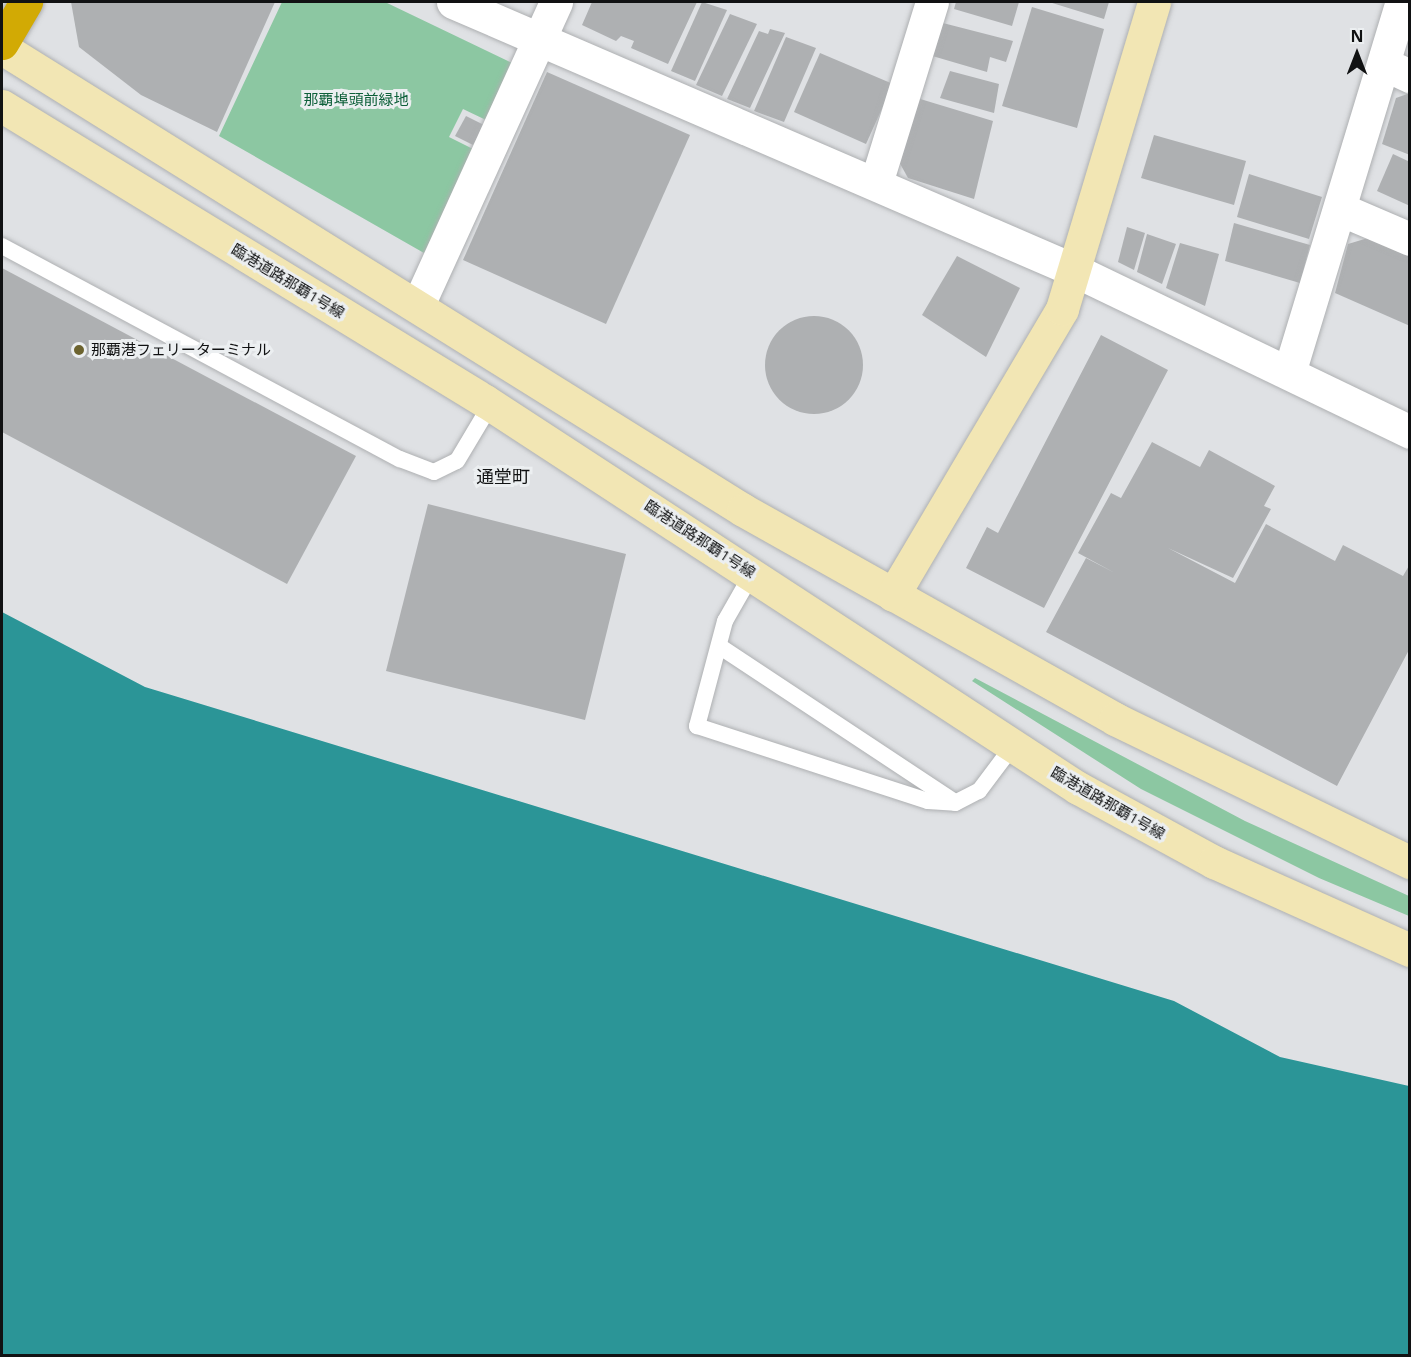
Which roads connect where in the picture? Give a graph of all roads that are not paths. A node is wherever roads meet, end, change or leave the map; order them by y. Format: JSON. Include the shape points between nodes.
{"nodes":[{"id":1,"x":26,"y":2,"type":"edge"},
{"id":2,"x":453,"y":2,"type":"edge"},
{"id":3,"x":556,"y":2,"type":"edge"},
{"id":4,"x":932,"y":2,"type":"edge"},
{"id":5,"x":1154,"y":2,"type":"edge"},
{"id":6,"x":1402,"y":2,"type":"edge"},
{"id":7,"x":539,"y":39,"type":"junction"},
{"id":8,"x":2,"y":45,"type":"edge"},
{"id":9,"x":1397,"y":70,"type":"edge"},
{"id":10,"x":2,"y":105,"type":"edge"},
{"id":11,"x":876,"y":183,"type":"junction"},
{"id":12,"x":1340,"y":208,"type":"junction"},
{"id":13,"x":1410,"y":239,"type":"edge"},
{"id":14,"x":2,"y":246,"type":"edge"},
{"id":15,"x":1076,"y":271,"type":"junction"},
{"id":16,"x":418,"y":305,"type":"junction"},
{"id":17,"x":1289,"y":373,"type":"junction"},
{"id":18,"x":491,"y":404,"type":"junction"},
{"id":19,"x":1410,"y":432,"type":"edge"},
{"id":20,"x":753,"y":572,"type":"junction"},
{"id":21,"x":893,"y":595,"type":"junction"},
{"id":22,"x":719,"y":646,"type":"junction"},
{"id":23,"x":1012,"y":747,"type":"junction"},
{"id":24,"x":956,"y":803,"type":"junction"},
{"id":25,"x":1410,"y":862,"type":"edge"},
{"id":26,"x":1410,"y":950,"type":"edge"}],
"edges":[{"from":1,"to":8,"type":"highway"},
{"from":2,"to":7,"type":"street"},
{"from":3,"to":7,"type":"street"},
{"from":4,"to":11,"type":"street"},
{"from":5,"to":15,"type":"street"},
{"from":6,"to":9,"type":"street"},
{"from":7,"to":11,"type":"street"},
{"from":7,"to":16,"type":"street"},
{"from":8,"to":16,"type":"street"},
{"from":9,"to":12,"type":"street"},
{"from":10,"to":18,"type":"street","name":"臨港道路那覇1号線"},
{"from":11,"to":15,"type":"street"},
{"from":12,"to":13,"type":"street"},
{"from":12,"to":17,"type":"street"},
{"from":14,"to":18,"type":"lane","via":[[434,472],[456,461]]},
{"from":15,"to":17,"type":"street"},
{"from":15,"to":21,"type":"street","via":[[1062,309]]},
{"from":16,"to":21,"type":"street","via":[[743,510]]},
{"from":17,"to":19,"type":"street"},
{"from":18,"to":20,"type":"street","name":"臨港道路那覇1号線"},
{"from":20,"to":22,"type":"lane","via":[[725,621]]},
{"from":20,"to":23,"type":"street","name":"臨港道路那覇1号線"},
{"from":21,"to":25,"type":"street","via":[[1205,766]]},
{"from":22,"to":24,"type":"lane"},
{"from":22,"to":24,"type":"lane","via":[[697,726],[928,801]]},
{"from":23,"to":24,"type":"lane","via":[[979,791]]},
{"from":23,"to":26,"type":"street","name":"臨港道路那覇1号線","via":[[1214,862]]}]}
